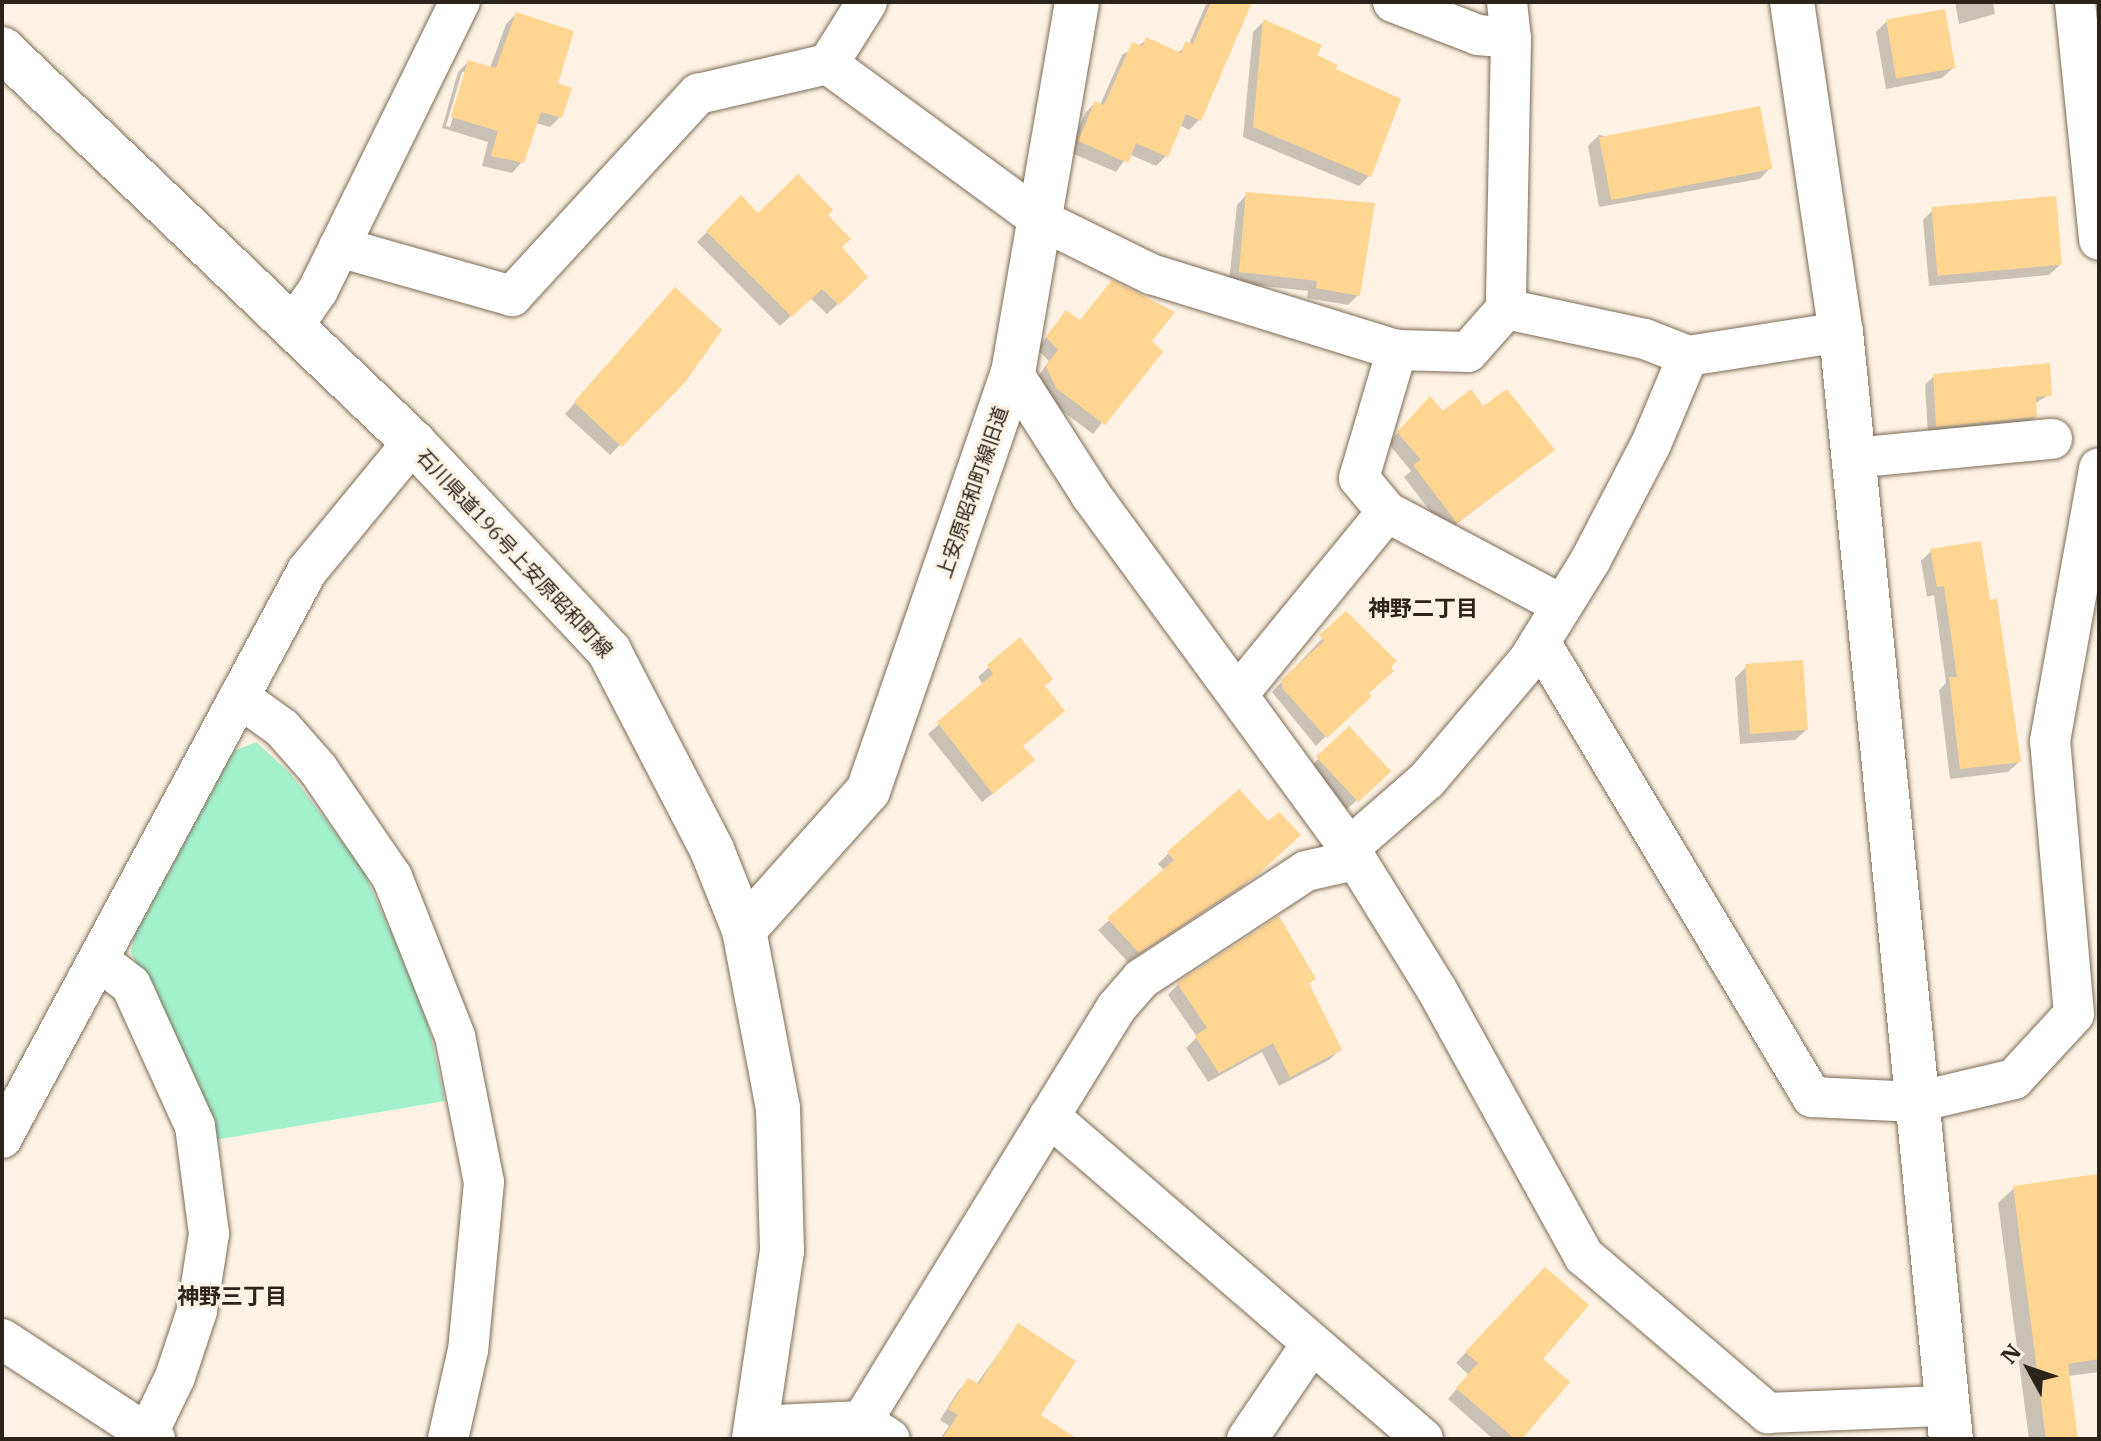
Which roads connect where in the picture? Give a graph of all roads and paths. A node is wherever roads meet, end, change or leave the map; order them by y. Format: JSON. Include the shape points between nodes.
{"nodes":[{"id":1,"x":460,"y":2,"type":"edge"},
{"id":2,"x":867,"y":2,"type":"edge"},
{"id":3,"x":1077,"y":2,"type":"edge"},
{"id":4,"x":1393,"y":2,"type":"edge"},
{"id":5,"x":1792,"y":2,"type":"edge"},
{"id":6,"x":2075,"y":2,"type":"edge"},
{"id":7,"x":1509,"y":20,"type":"edge"},
{"id":8,"x":2,"y":49,"type":"edge"},
{"id":9,"x":828,"y":64,"type":"junction"},
{"id":10,"x":1039,"y":219,"type":"junction"},
{"id":11,"x":2099,"y":240,"type":"edge"},
{"id":12,"x":339,"y":247,"type":"junction"},
{"id":13,"x":1506,"y":309,"type":"junction"},
{"id":14,"x":293,"y":326,"type":"junction"},
{"id":15,"x":1841,"y":332,"type":"junction"},
{"id":16,"x":1397,"y":350,"type":"junction"},
{"id":17,"x":1688,"y":356,"type":"junction"},
{"id":18,"x":1013,"y":373,"type":"junction"},
{"id":19,"x":2052,"y":439,"type":"dead end"},
{"id":20,"x":413,"y":442,"type":"junction"},
{"id":21,"x":1853,"y":458,"type":"junction"},
{"id":22,"x":2099,"y":468,"type":"edge"},
{"id":23,"x":1387,"y":512,"type":"junction"},
{"id":24,"x":1562,"y":605,"type":"junction"},
{"id":25,"x":1540,"y":642,"type":"junction"},
{"id":26,"x":1238,"y":694,"type":"junction"},
{"id":27,"x":239,"y":697,"type":"junction"},
{"id":28,"x":1352,"y":854,"type":"junction"},
{"id":29,"x":744,"y":930,"type":"junction"},
{"id":30,"x":98,"y":960,"type":"junction"},
{"id":31,"x":1917,"y":1102,"type":"junction"},
{"id":32,"x":1049,"y":1116,"type":"junction"},
{"id":33,"x":2,"y":1138,"type":"edge"},
{"id":34,"x":2,"y":1339,"type":"edge"},
{"id":35,"x":1311,"y":1345,"type":"junction"},
{"id":36,"x":1949,"y":1422,"type":"edge"},
{"id":37,"x":876,"y":1430,"type":"edge"},
{"id":38,"x":755,"y":1432,"type":"edge"},
{"id":39,"x":149,"y":1437,"type":"edge"},
{"id":40,"x":448,"y":1439,"type":"edge"},
{"id":41,"x":1247,"y":1439,"type":"edge"},
{"id":42,"x":1423,"y":1439,"type":"edge"}],
"edges":[{"from":1,"to":12,"type":"street"},
{"from":2,"to":9,"type":"street"},
{"from":3,"to":10,"type":"street","name":"上安原昭和町線旧道"},
{"from":4,"to":7,"type":"street","via":[[1478,35]]},
{"from":5,"to":15,"type":"street"},
{"from":6,"to":11,"type":"street"},
{"from":7,"to":13,"type":"street"},
{"from":8,"to":14,"type":"street","name":"石川県道196号上安原昭和町線"},
{"from":9,"to":10,"type":"street"},
{"from":9,"to":12,"type":"street","via":[[698,94],[512,296]]},
{"from":10,"to":16,"type":"street","via":[[1151,274]]},
{"from":10,"to":18,"type":"street","name":"上安原昭和町線旧道"},
{"from":12,"to":14,"type":"street"},
{"from":13,"to":16,"type":"street","via":[[1468,352]]},
{"from":13,"to":17,"type":"street","via":[[1645,339]]},
{"from":14,"to":20,"type":"street","name":"石川県道196号上安原昭和町線"},
{"from":15,"to":17,"type":"street"},
{"from":15,"to":21,"type":"street"},
{"from":16,"to":23,"type":"street","via":[[1359,478]]},
{"from":17,"to":24,"type":"street","via":[[1651,444]]},
{"from":18,"to":26,"type":"street","via":[[1091,495]]},
{"from":18,"to":29,"type":"street","name":"上安原昭和町線旧道","via":[[868,791]]},
{"from":19,"to":21,"type":"street"},
{"from":20,"to":27,"type":"street","via":[[307,571]]},
{"from":20,"to":29,"type":"street","name":"石川県道196号上安原昭和町線","via":[[609,651],[712,850]]},
{"from":21,"to":31,"type":"street"},
{"from":22,"to":31,"type":"street","via":[[2050,741],[2074,1014],[2014,1079]]},
{"from":23,"to":24,"type":"street"},
{"from":23,"to":26,"type":"street"},
{"from":24,"to":25,"type":"street"},
{"from":25,"to":28,"type":"street","via":[[1427,780]]},
{"from":25,"to":31,"type":"street","via":[[1812,1097]]},
{"from":26,"to":28,"type":"street"},
{"from":27,"to":30,"type":"street"},
{"from":27,"to":40,"type":"street","via":[[282,728],[318,769],[392,877],[455,1036],[484,1182],[468,1350]]},
{"from":28,"to":32,"type":"street","via":[[1306,871],[1141,979],[1116,1008]]},
{"from":28,"to":36,"type":"street","via":[[1437,990],[1584,1256],[1768,1413]]},
{"from":29,"to":38,"type":"street","name":"石川県道196号上安原昭和町線","via":[[778,1108],[782,1251]]},
{"from":30,"to":33,"type":"street"},
{"from":30,"to":39,"type":"street","via":[[131,985],[195,1126],[209,1234],[197,1311]]},
{"from":31,"to":36,"type":"street"},
{"from":32,"to":35,"type":"street"},
{"from":32,"to":37,"type":"street"},
{"from":34,"to":39,"type":"street"},
{"from":35,"to":41,"type":"street"},
{"from":35,"to":42,"type":"street"},
{"from":37,"to":38,"type":"street"}]}
